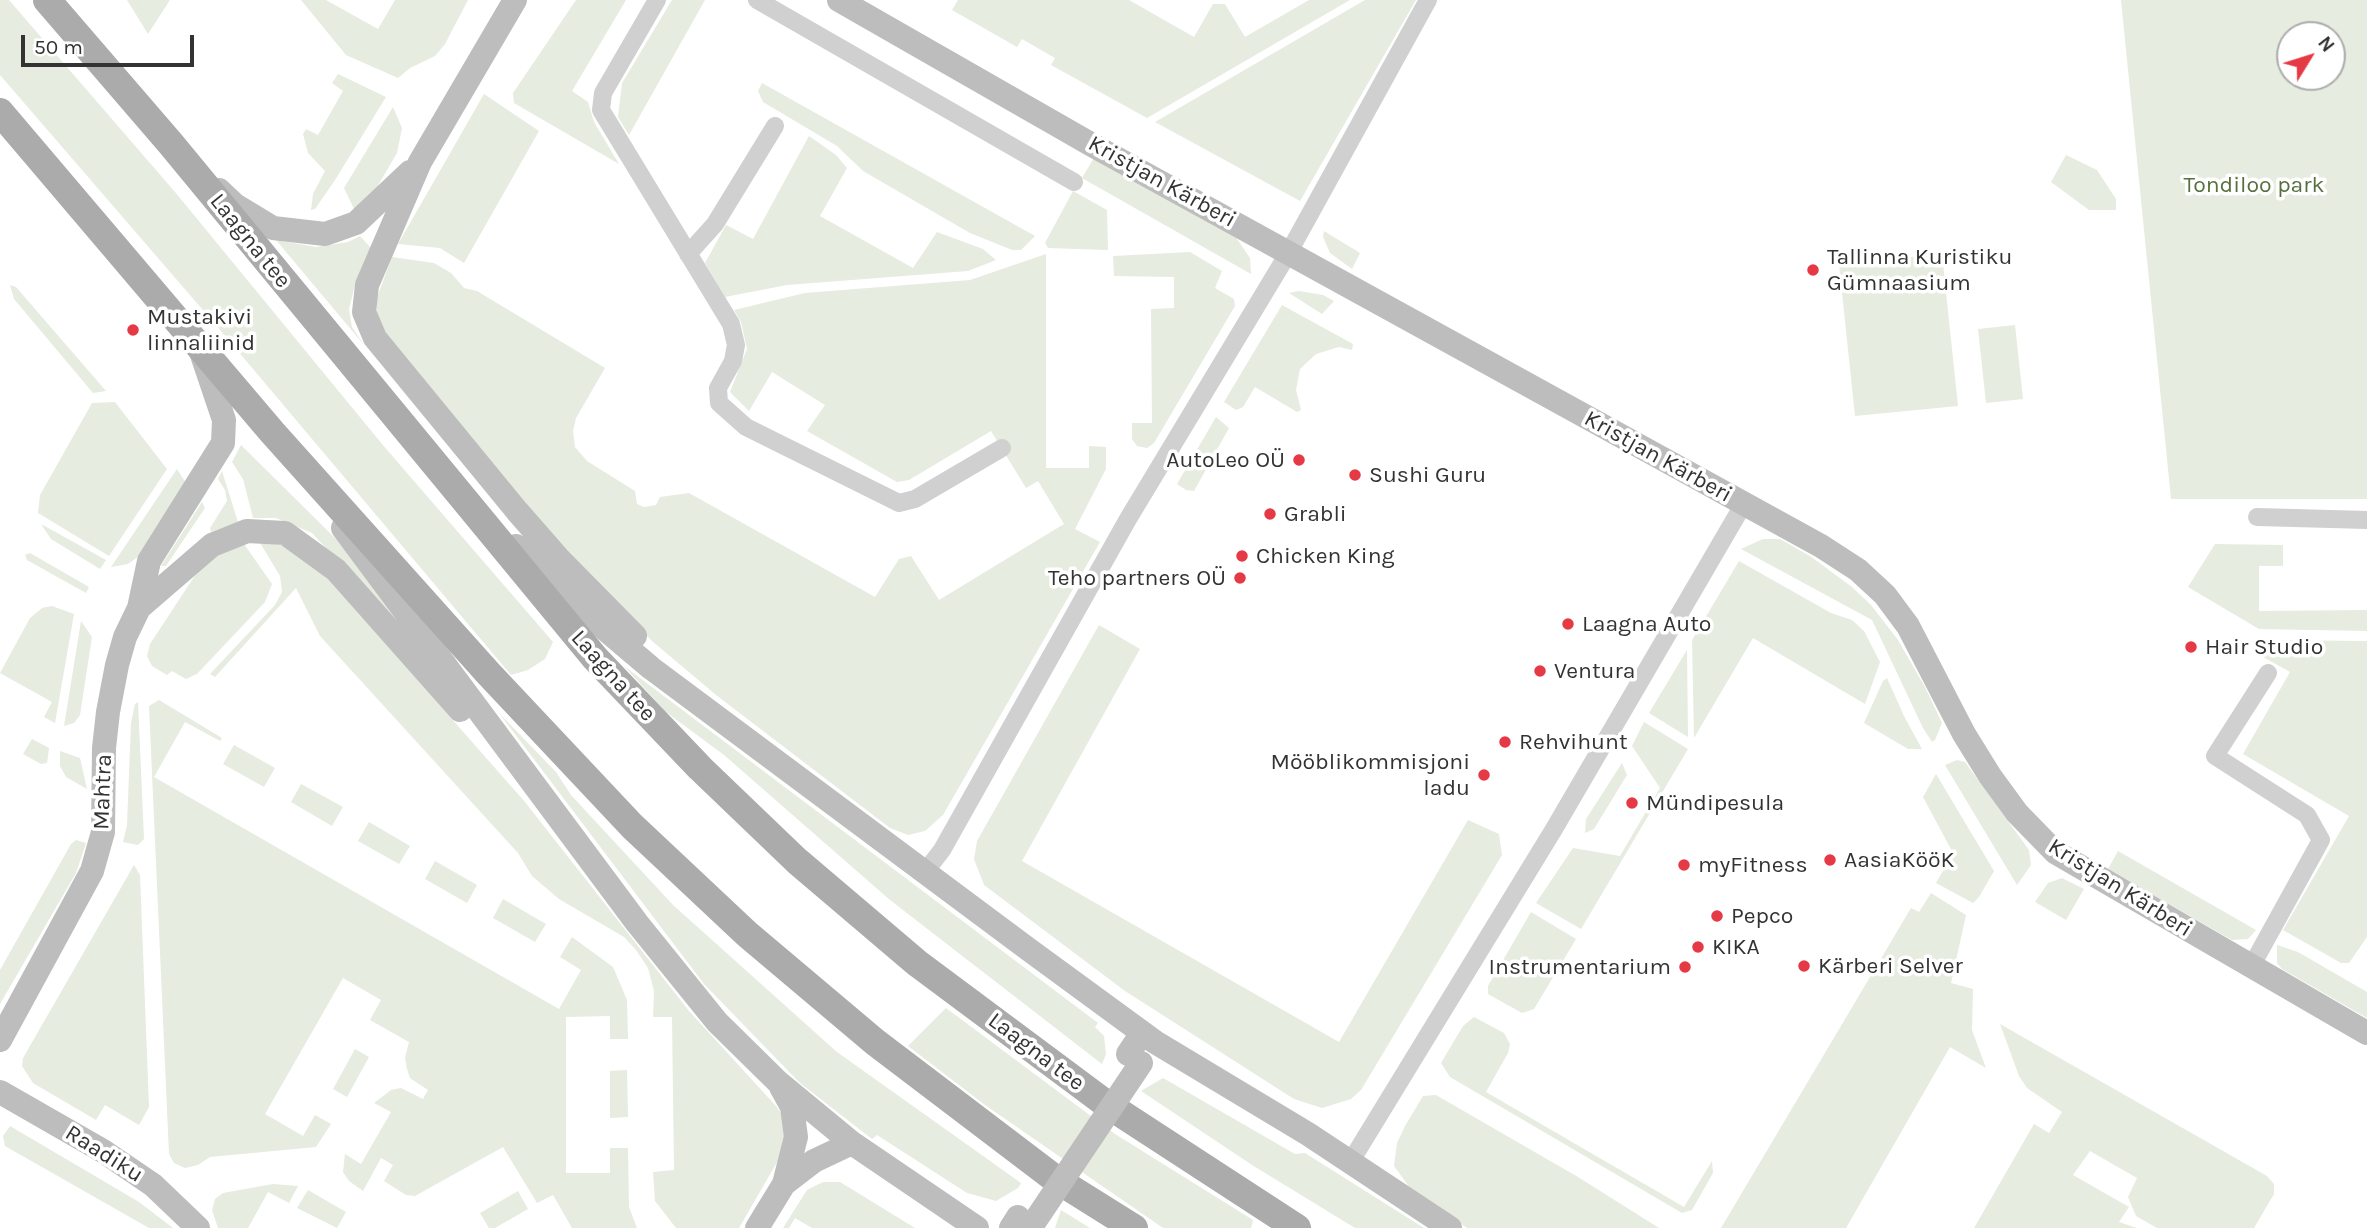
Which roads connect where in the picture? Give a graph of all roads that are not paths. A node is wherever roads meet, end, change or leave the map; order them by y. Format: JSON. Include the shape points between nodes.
{"nodes":[{"id":1,"x":47,"y":0,"type":"edge"},
{"id":2,"x":515,"y":0,"type":"edge"},
{"id":3,"x":657,"y":0,"type":"edge"},
{"id":4,"x":757,"y":0,"type":"edge"},
{"id":5,"x":839,"y":0,"type":"edge"},
{"id":6,"x":1428,"y":0,"type":"edge"},
{"id":7,"x":0,"y":112,"type":"edge"},
{"id":8,"x":775,"y":126,"type":"dead end"},
{"id":9,"x":171,"y":144,"type":"junction"},
{"id":10,"x":421,"y":162,"type":"junction"},
{"id":11,"x":1074,"y":182,"type":"dead end"},
{"id":12,"x":1289,"y":252,"type":"junction"},
{"id":13,"x":688,"y":254,"type":"junction"},
{"id":14,"x":199,"y":346,"type":"junction"},
{"id":15,"x":272,"y":432,"type":"junction"},
{"id":16,"x":1002,"y":448,"type":"dead end"},
{"id":17,"x":436,"y":468,"type":"junction"},
{"id":18,"x":1743,"y":505,"type":"junction"},
{"id":19,"x":2257,"y":517,"type":"dead end"},
{"id":20,"x":2367,"y":520,"type":"edge"},
{"id":21,"x":139,"y":608,"type":"junction"},
{"id":22,"x":2268,"y":673,"type":"dead end"},
{"id":23,"x":720,"y":718,"type":"junction"},
{"id":24,"x":566,"y":828,"type":"junction"},
{"id":25,"x":925,"y":872,"type":"junction"},
{"id":26,"x":2251,"y":967,"type":"junction"},
{"id":27,"x":2367,"y":1033,"type":"edge"},
{"id":28,"x":1149,"y":1037,"type":"junction"},
{"id":29,"x":0,"y":1040,"type":"edge"},
{"id":30,"x":778,"y":1082,"type":"junction"},
{"id":31,"x":0,"y":1092,"type":"edge"},
{"id":32,"x":852,"y":1143,"type":"junction"},
{"id":33,"x":1351,"y":1161,"type":"junction"},
{"id":34,"x":784,"y":1184,"type":"junction"},
{"id":35,"x":1022,"y":1225,"type":"edge"},
{"id":36,"x":198,"y":1228,"type":"edge"},
{"id":37,"x":757,"y":1228,"type":"edge"},
{"id":38,"x":977,"y":1228,"type":"edge"},
{"id":39,"x":1134,"y":1228,"type":"edge"},
{"id":40,"x":1297,"y":1228,"type":"edge"},
{"id":41,"x":1450,"y":1228,"type":"edge"}],
"edges":[{"from":1,"to":9,"type":"main road","name":"Laagna tee"},
{"from":2,"to":10,"type":"street"},
{"from":3,"to":13,"type":"street","via":[[603,93],[601,110]]},
{"from":4,"to":11,"type":"street"},
{"from":5,"to":12,"type":"street","name":"Kristjan Kärberi"},
{"from":6,"to":12,"type":"street"},
{"from":7,"to":14,"type":"main road"},
{"from":8,"to":13,"type":"street","via":[[715,224]]},
{"from":9,"to":10,"type":"street","via":[[235,205],[273,228],[307,233],[325,234],[356,223]]},
{"from":9,"to":17,"type":"main road","name":"Laagna tee"},
{"from":10,"to":23,"type":"street","via":[[367,285],[364,312],[375,338],[559,559]]},
{"from":12,"to":18,"type":"street","name":"Kristjan Kärberi"},
{"from":12,"to":25,"type":"street","via":[[1128,519],[946,843]]},
{"from":13,"to":16,"type":"street","via":[[732,324],[736,345],[718,388],[719,403],[746,427],[899,503],[915,499]]},
{"from":14,"to":15,"type":"main road"},
{"from":14,"to":21,"type":"street","via":[[224,421],[223,443],[149,561]]},
{"from":15,"to":24,"type":"street"},
{"from":15,"to":39,"type":"main road","via":[[632,826],[747,934],[875,1042],[1054,1178]]},
{"from":17,"to":23,"type":"street","via":[[579,607]]},
{"from":17,"to":40,"type":"main road","name":"Laagna tee","via":[[595,658],[797,861],[917,964],[1105,1103]]},
{"from":18,"to":26,"type":"street","name":"Kristjan Kärberi","via":[[1821,546],[1858,570],[1885,596],[1908,626],[1990,776],[2017,813],[2055,852]]},
{"from":18,"to":33,"type":"street","via":[[1548,839]]},
{"from":19,"to":20,"type":"street"},
{"from":21,"to":24,"type":"street","via":[[212,545],[247,531],[285,533],[336,570]]},
{"from":21,"to":29,"type":"street","name":"Mahtra","via":[[122,646],[108,712],[103,832],[92,871]]},
{"from":22,"to":26,"type":"street","via":[[2216,756],[2306,814],[2321,840]]},
{"from":23,"to":25,"type":"street"},
{"from":24,"to":30,"type":"street","via":[[681,979]]},
{"from":25,"to":28,"type":"street"},
{"from":26,"to":27,"type":"street","name":"Kristjan Kärberi"},
{"from":28,"to":33,"type":"street"},
{"from":28,"to":35,"type":"street","bridge":true},
{"from":30,"to":32,"type":"street"},
{"from":30,"to":34,"type":"street","via":[[792,1107],[796,1137]]},
{"from":31,"to":36,"type":"street","name":"Raadiku","via":[[153,1185]]},
{"from":32,"to":34,"type":"street","via":[[814,1161]]},
{"from":32,"to":38,"type":"street"},
{"from":33,"to":41,"type":"street"},
{"from":34,"to":37,"type":"street"}]}
